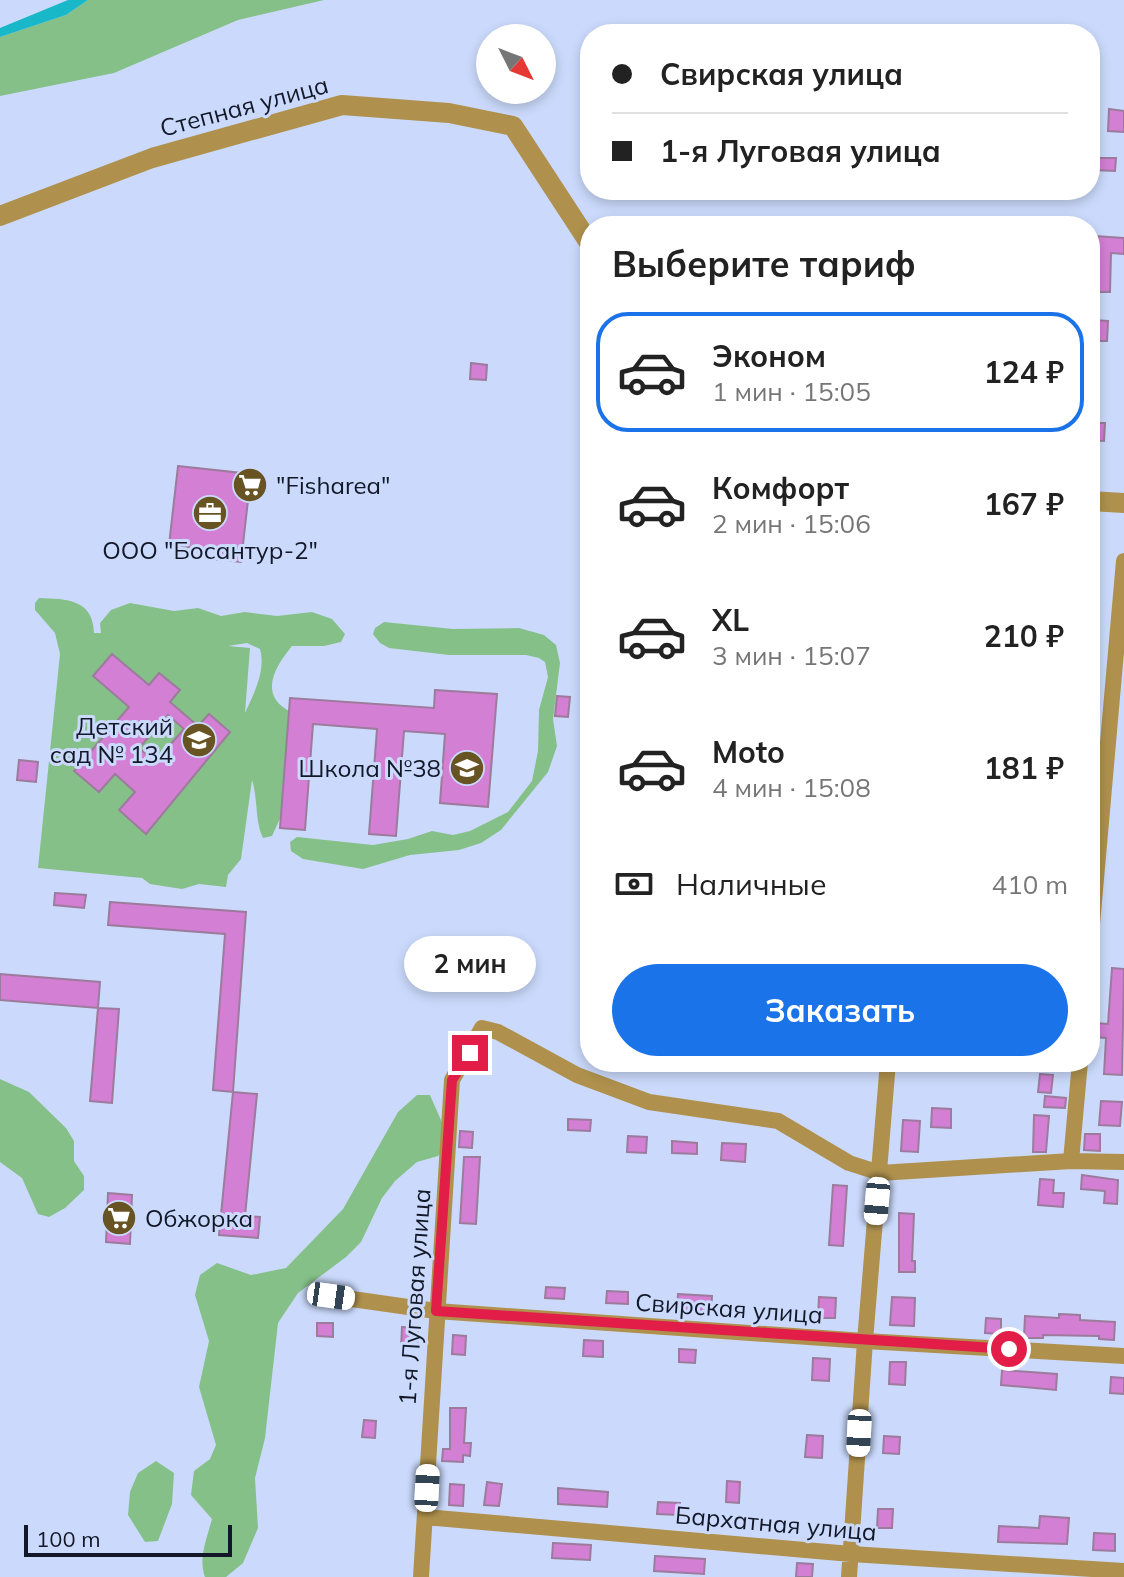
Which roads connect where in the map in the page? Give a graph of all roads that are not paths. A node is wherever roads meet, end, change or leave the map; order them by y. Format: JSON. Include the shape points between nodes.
{"nodes":[{"id":1,"x":0,"y":216,"type":"edge"},
{"id":2,"x":580,"y":229,"type":"edge"},
{"id":3,"x":1100,"y":502,"type":"edge"},
{"id":4,"x":1124,"y":503,"type":"edge"},
{"id":5,"x":1124,"y":561,"type":"edge"},
{"id":6,"x":1100,"y":833,"type":"edge"},
{"id":7,"x":887,"y":1072,"type":"edge"},
{"id":8,"x":1079,"y":1072,"type":"edge"},
{"id":9,"x":1071,"y":1161,"type":"junction"},
{"id":10,"x":1124,"y":1162,"type":"edge"},
{"id":11,"x":880,"y":1173,"type":"junction"},
{"id":12,"x":331,"y":1296,"type":"dead end"},
{"id":13,"x":436,"y":1311,"type":"junction"},
{"id":14,"x":865,"y":1341,"type":"junction"},
{"id":15,"x":1124,"y":1356,"type":"edge"},
{"id":16,"x":425,"y":1517,"type":"junction"},
{"id":17,"x":851,"y":1554,"type":"junction"},
{"id":18,"x":1124,"y":1571,"type":"edge"},
{"id":19,"x":421,"y":1577,"type":"edge"},
{"id":20,"x":849,"y":1577,"type":"edge"}],
"edges":[{"from":1,"to":2,"type":"street","name":"Степная улица","via":[[152,158],[342,105],[449,113],[513,126]]},
{"from":3,"to":4,"type":"street"},
{"from":5,"to":6,"type":"street"},
{"from":7,"to":11,"type":"street"},
{"from":8,"to":9,"type":"street"},
{"from":9,"to":10,"type":"street"},
{"from":9,"to":11,"type":"street"},
{"from":11,"to":13,"type":"street","name":"1-я Луговая улица","via":[[849,1163],[778,1121],[649,1102],[577,1075],[482,1028],[452,1080]]},
{"from":11,"to":14,"type":"street"},
{"from":12,"to":13,"type":"street","name":"Свирская улица"},
{"from":13,"to":14,"type":"street","name":"Свирская улица"},
{"from":13,"to":16,"type":"street","name":"1-я Луговая улица"},
{"from":14,"to":15,"type":"street","name":"Свирская улица"},
{"from":14,"to":17,"type":"street"},
{"from":16,"to":17,"type":"street","name":"Бархатная улица"},
{"from":16,"to":19,"type":"street","name":"1-я Луговая улица"},
{"from":17,"to":18,"type":"street","name":"Бархатная улица"},
{"from":17,"to":20,"type":"street"}]}
